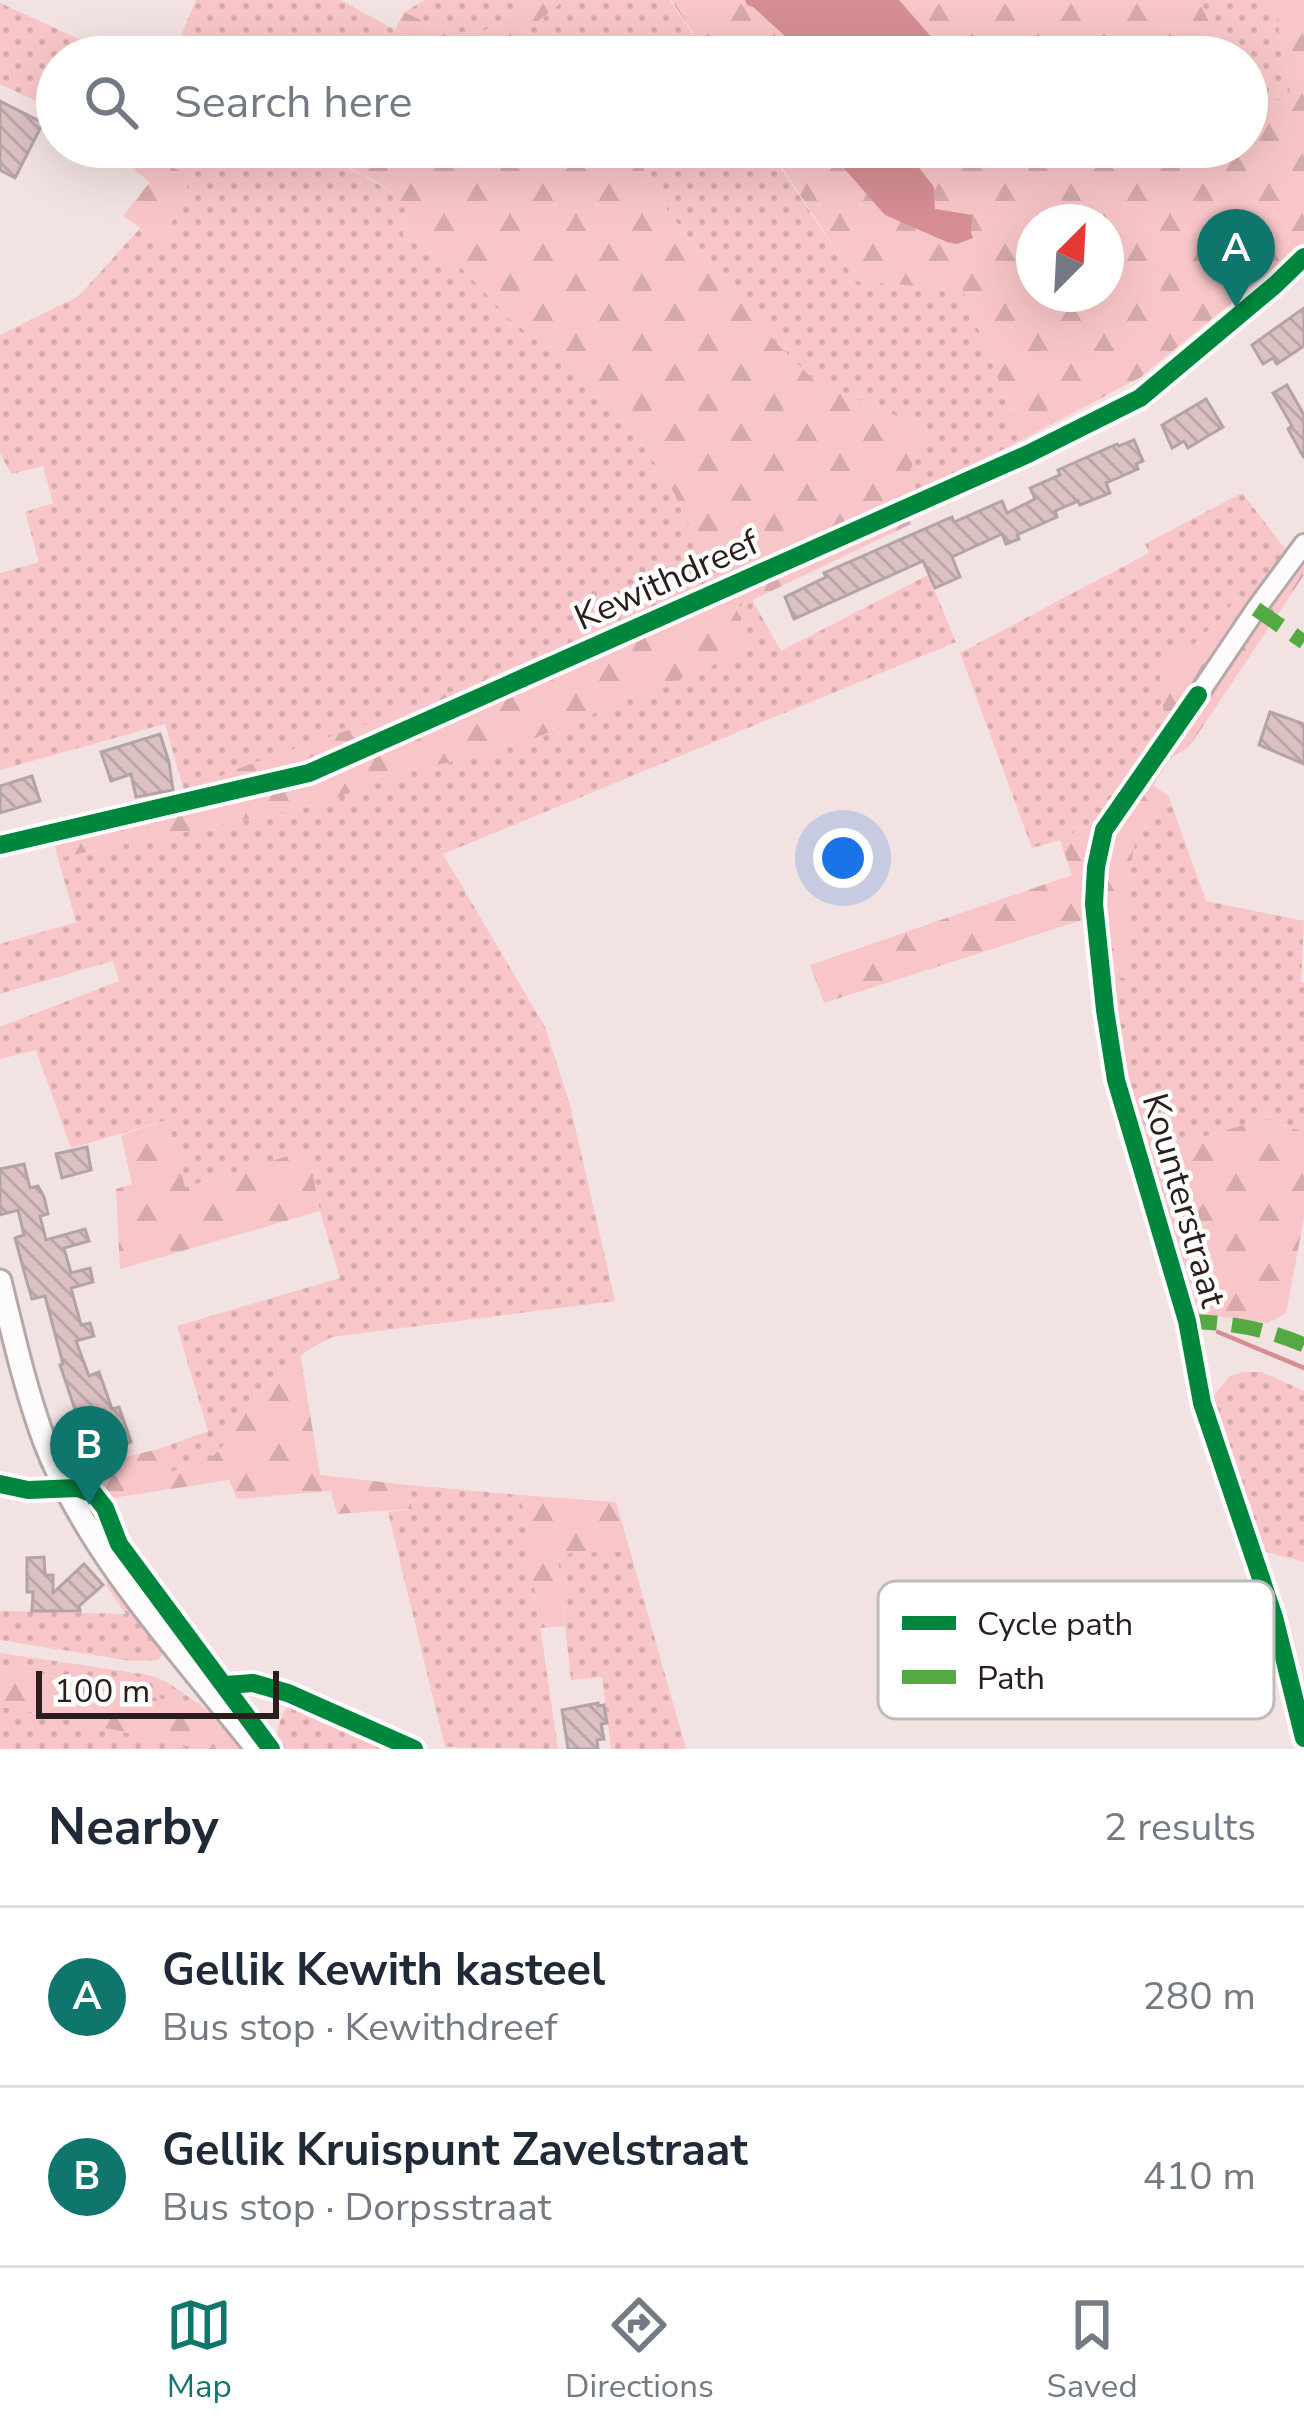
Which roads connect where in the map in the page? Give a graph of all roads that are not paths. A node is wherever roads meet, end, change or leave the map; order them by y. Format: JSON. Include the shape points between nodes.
{"nodes":[{"id":1,"x":1304,"y":257,"type":"edge"},
{"id":2,"x":1304,"y":544,"type":"edge"},
{"id":3,"x":1198,"y":695,"type":"dead end"},
{"id":4,"x":0,"y":844,"type":"edge"},
{"id":5,"x":0,"y":1281,"type":"edge"},
{"id":6,"x":1202,"y":1403,"type":"dead end"},
{"id":7,"x":0,"y":1484,"type":"edge"},
{"id":8,"x":67,"y":1489,"type":"junction"},
{"id":9,"x":1262,"y":1581,"type":"edge"},
{"id":10,"x":1274,"y":1617,"type":"edge"},
{"id":11,"x":211,"y":1691,"type":"junction"},
{"id":12,"x":1304,"y":1738,"type":"edge"},
{"id":13,"x":256,"y":1749,"type":"edge"},
{"id":14,"x":414,"y":1749,"type":"edge"}],
"edges":[{"from":1,"to":4,"type":"street","name":"Kewithdreef","via":[[1140,398],[1028,454],[309,773]]},
{"from":2,"to":3,"type":"street"},
{"from":5,"to":8,"type":"street","via":[[39,1425]]},
{"from":6,"to":9,"type":"street"},
{"from":7,"to":8,"type":"street"},
{"from":8,"to":11,"type":"street","via":[[118,1573]]},
{"from":10,"to":12,"type":"street"},
{"from":11,"to":13,"type":"street"},
{"from":11,"to":14,"type":"street","via":[[254,1683]]}]}
